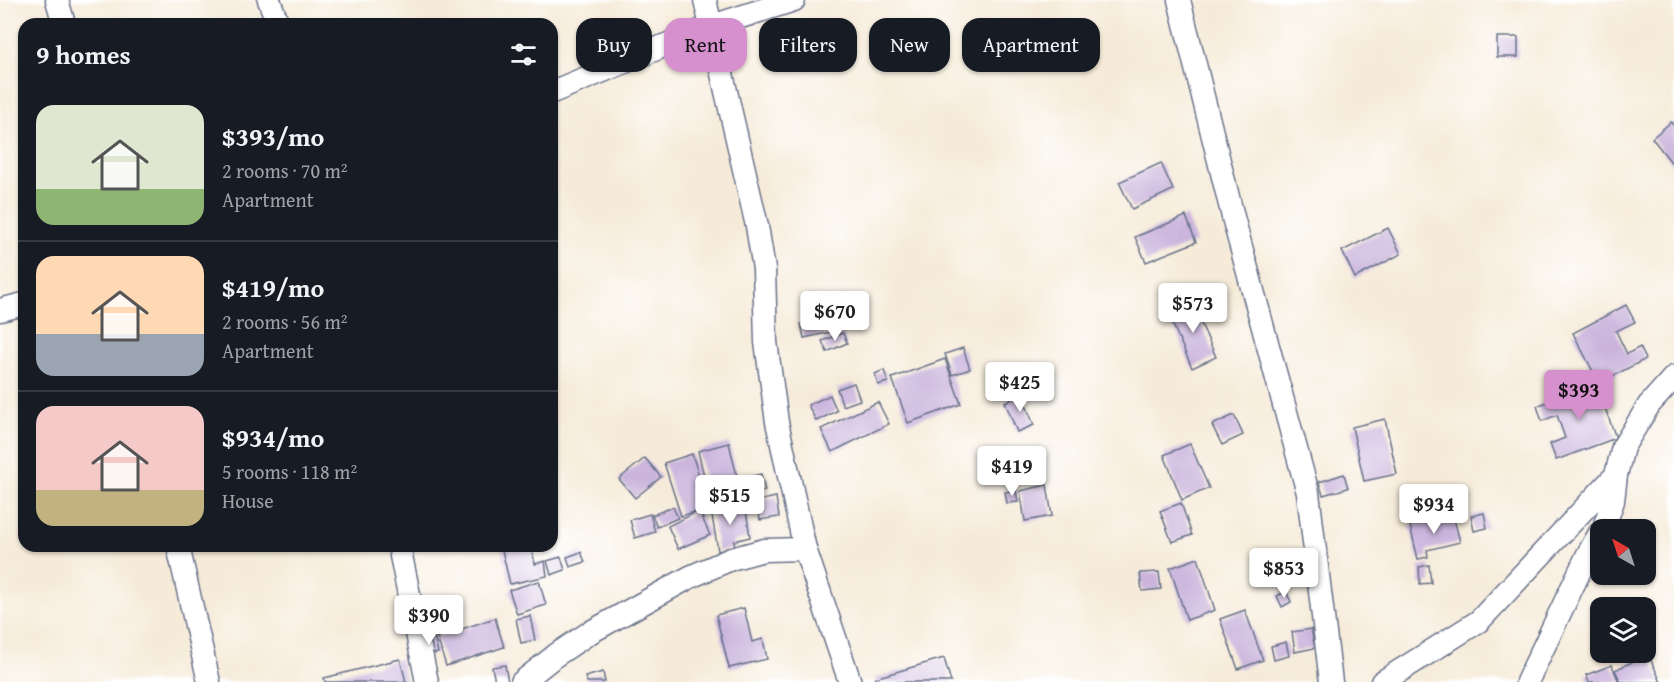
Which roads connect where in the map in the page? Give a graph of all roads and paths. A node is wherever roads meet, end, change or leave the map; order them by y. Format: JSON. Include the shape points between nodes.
{"nodes":[{"id":1,"x":57,"y":0,"type":"edge"},
{"id":2,"x":270,"y":0,"type":"edge"},
{"id":3,"x":705,"y":0,"type":"edge"},
{"id":4,"x":794,"y":0,"type":"edge"},
{"id":5,"x":1179,"y":0,"type":"edge"},
{"id":6,"x":62,"y":18,"type":"edge"},
{"id":7,"x":276,"y":18,"type":"edge"},
{"id":8,"x":710,"y":18,"type":"edge"},
{"id":9,"x":737,"y":18,"type":"edge"},
{"id":10,"x":664,"y":46,"type":"edge"},
{"id":11,"x":722,"y":72,"type":"edge"},
{"id":12,"x":558,"y":90,"type":"edge"},
{"id":13,"x":18,"y":306,"type":"edge"},
{"id":14,"x":0,"y":310,"type":"edge"},
{"id":15,"x":1674,"y":377,"type":"edge"},
{"id":16,"x":1616,"y":475,"type":"junction"},
{"id":17,"x":1606,"y":519,"type":"edge"},
{"id":18,"x":805,"y":549,"type":"junction"},
{"id":19,"x":1590,"y":551,"type":"edge"},
{"id":20,"x":179,"y":552,"type":"edge"},
{"id":21,"x":400,"y":552,"type":"edge"},
{"id":22,"x":209,"y":682,"type":"edge"},
{"id":23,"x":427,"y":682,"type":"edge"},
{"id":24,"x":522,"y":682,"type":"edge"},
{"id":25,"x":850,"y":682,"type":"edge"},
{"id":26,"x":1331,"y":682,"type":"edge"},
{"id":27,"x":1383,"y":682,"type":"edge"},
{"id":28,"x":1527,"y":682,"type":"edge"}],
"edges":[{"from":1,"to":6,"type":"street"},
{"from":2,"to":7,"type":"street"},
{"from":3,"to":8,"type":"street"},
{"from":4,"to":9,"type":"street"},
{"from":5,"to":26,"type":"street","via":[[1233,220],[1308,493]]},
{"from":10,"to":12,"type":"street"},
{"from":11,"to":18,"type":"street","via":[[757,226],[777,422]]},
{"from":13,"to":14,"type":"street"},
{"from":15,"to":16,"type":"street","via":[[1649,405],[1623,447]]},
{"from":16,"to":17,"type":"street"},
{"from":16,"to":27,"type":"street","via":[[1479,621]]},
{"from":18,"to":24,"type":"street","via":[[764,550],[690,577],[589,633]]},
{"from":18,"to":25,"type":"street"},
{"from":19,"to":28,"type":"street"},
{"from":20,"to":22,"type":"street"},
{"from":21,"to":23,"type":"street"}]}
